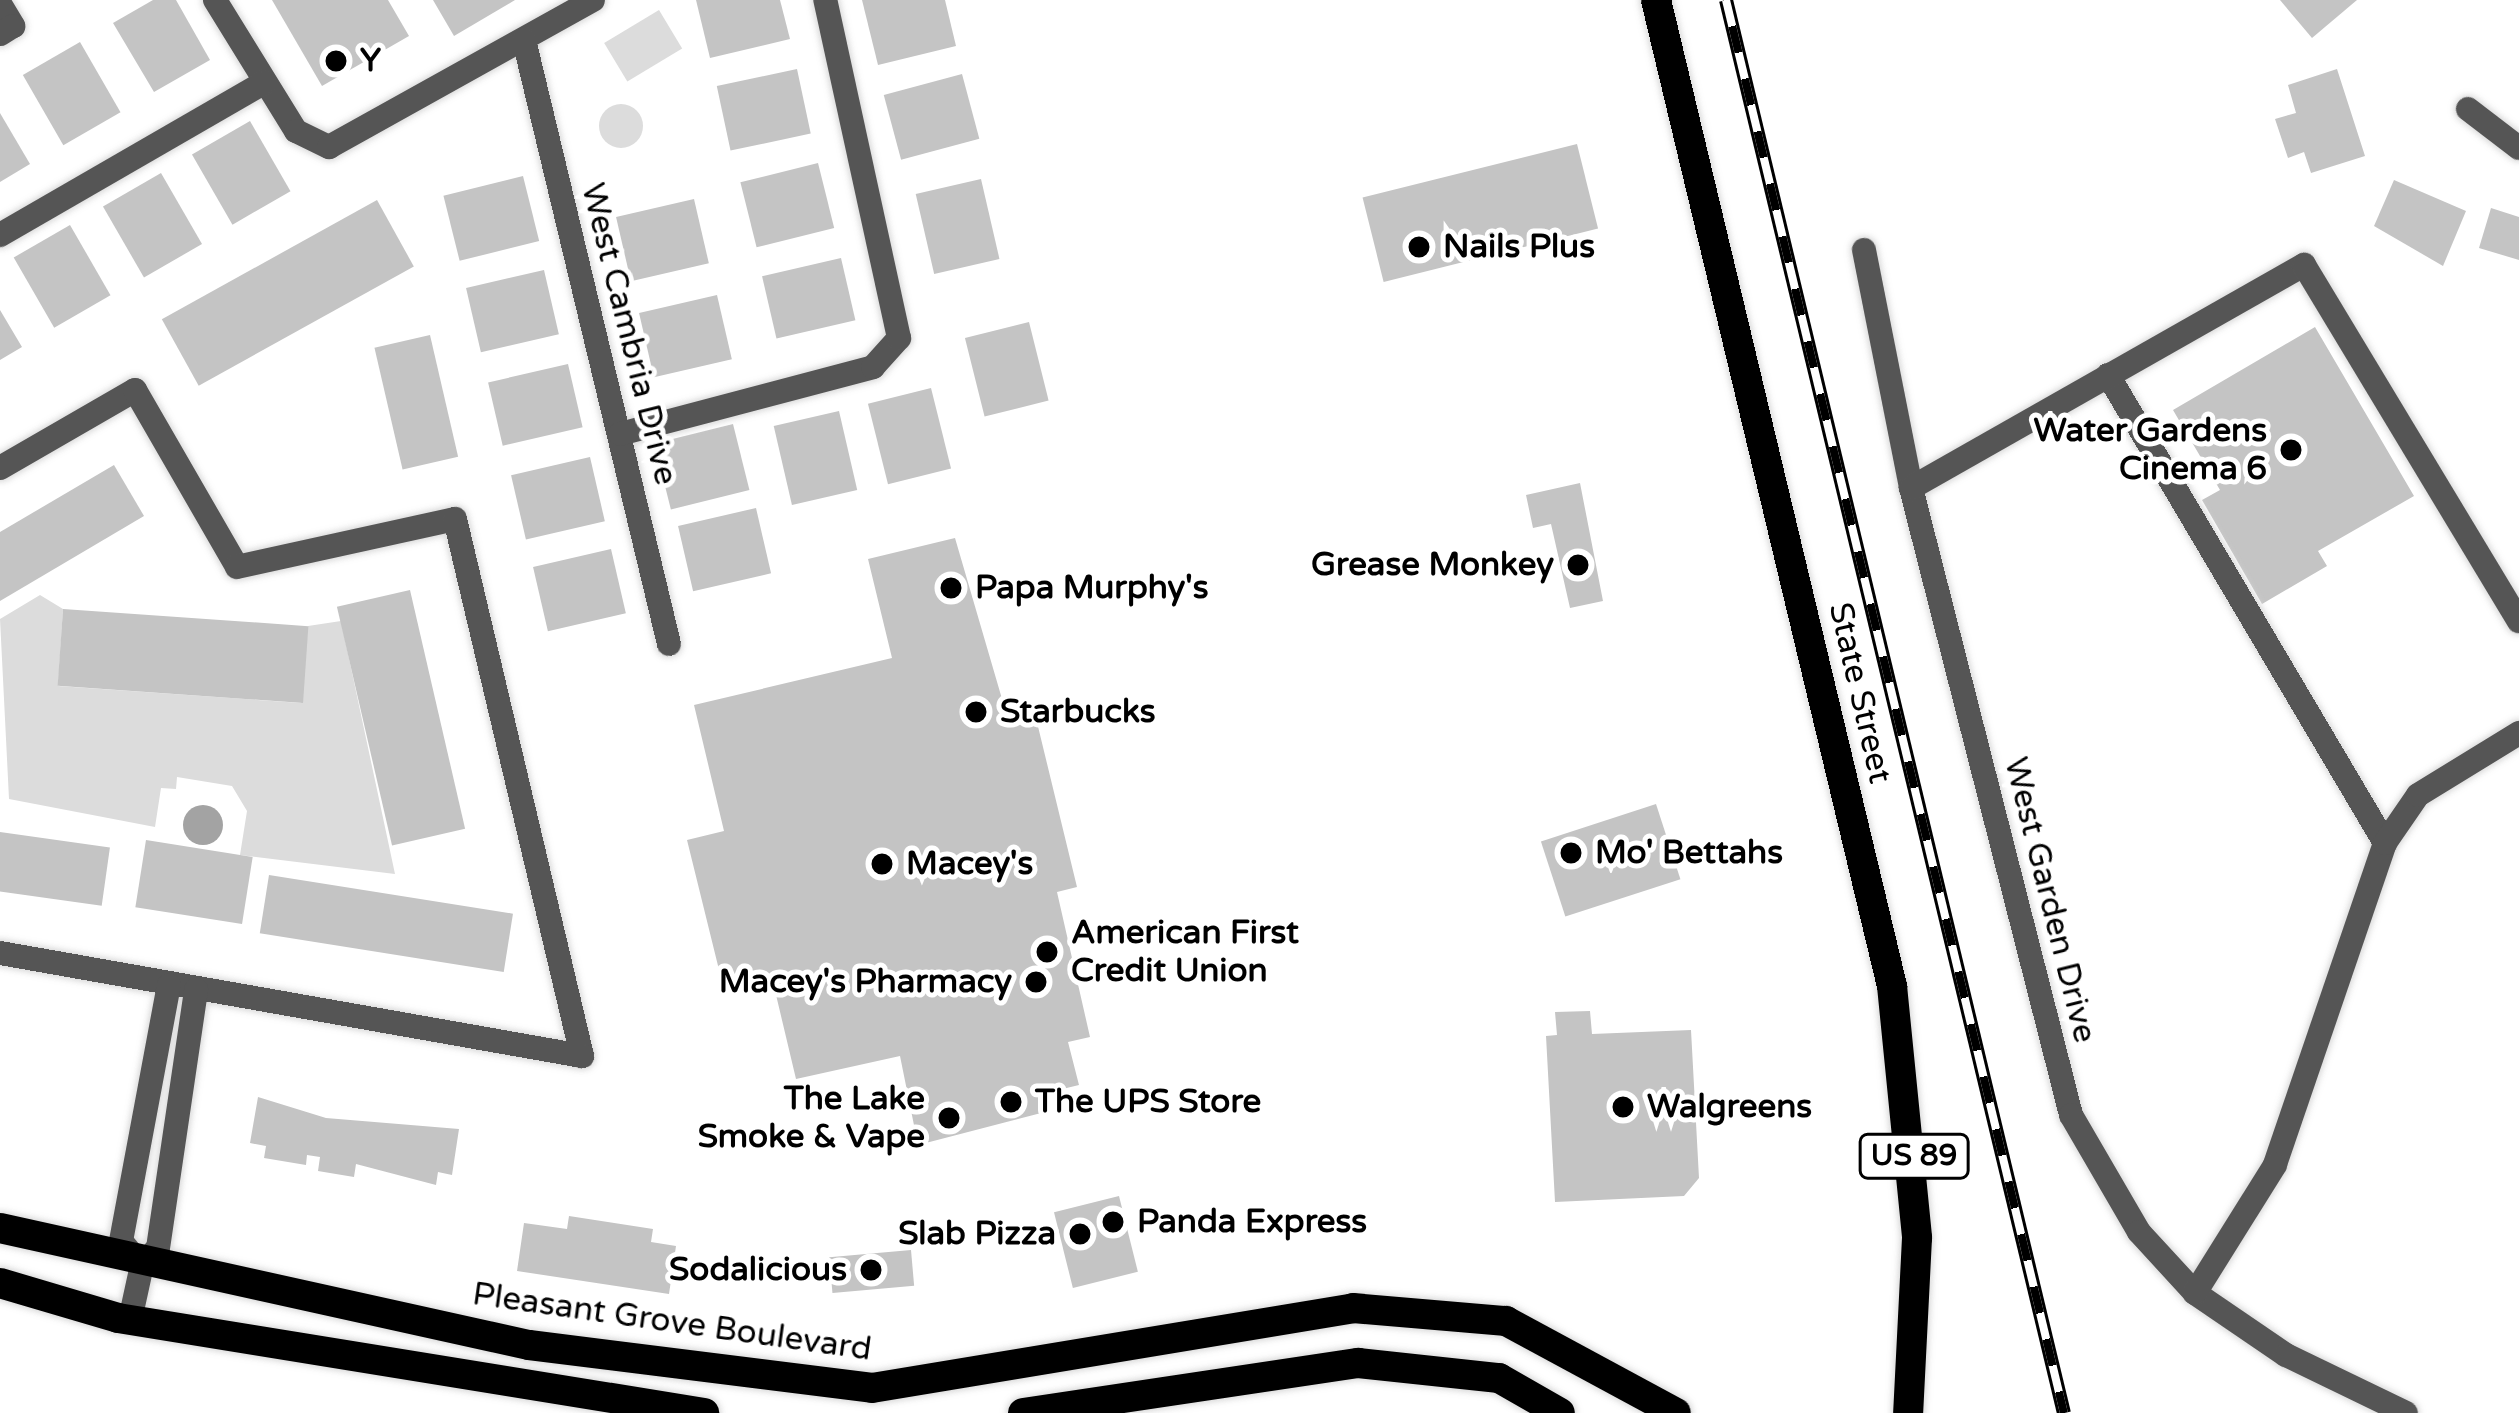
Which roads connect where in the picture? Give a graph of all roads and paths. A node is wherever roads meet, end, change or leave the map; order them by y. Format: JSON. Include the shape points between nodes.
{"nodes":[{"id":1,"x":215,"y":0,"type":"edge"},
{"id":2,"x":592,"y":0,"type":"edge"},
{"id":3,"x":825,"y":0,"type":"edge"},
{"id":4,"x":1656,"y":0,"type":"edge"},
{"id":5,"x":524,"y":40,"type":"junction"},
{"id":6,"x":263,"y":82,"type":"junction"},
{"id":7,"x":2468,"y":109,"type":"dead end"},
{"id":8,"x":2519,"y":148,"type":"edge"},
{"id":9,"x":0,"y":235,"type":"edge"},
{"id":10,"x":1864,"y":250,"type":"dead end"},
{"id":11,"x":2108,"y":374,"type":"junction"},
{"id":12,"x":620,"y":434,"type":"junction"},
{"id":13,"x":0,"y":468,"type":"edge"},
{"id":14,"x":1911,"y":488,"type":"junction"},
{"id":15,"x":2519,"y":621,"type":"edge"},
{"id":16,"x":669,"y":644,"type":"dead end"},
{"id":17,"x":2519,"y":733,"type":"edge"},
{"id":18,"x":2385,"y":843,"type":"junction"},
{"id":19,"x":0,"y":953,"type":"edge"},
{"id":20,"x":169,"y":985,"type":"junction"},
{"id":21,"x":196,"y":990,"type":"junction"},
{"id":22,"x":131,"y":1186,"type":"junction"},
{"id":23,"x":166,"y":1195,"type":"junction"},
{"id":24,"x":0,"y":1228,"type":"edge"},
{"id":25,"x":142,"y":1265,"type":"junction"},
{"id":26,"x":0,"y":1283,"type":"edge"},
{"id":27,"x":2195,"y":1293,"type":"junction"},
{"id":28,"x":130,"y":1320,"type":"junction"},
{"id":29,"x":704,"y":1413,"type":"edge"},
{"id":30,"x":1023,"y":1413,"type":"edge"},
{"id":31,"x":1560,"y":1413,"type":"edge"},
{"id":32,"x":1676,"y":1413,"type":"edge"},
{"id":33,"x":1908,"y":1413,"type":"edge"},
{"id":34,"x":2406,"y":1413,"type":"edge"}],
"edges":[{"from":1,"to":6,"type":"street"},
{"from":2,"to":5,"type":"street"},
{"from":3,"to":12,"type":"street","via":[[898,338],[873,367]]},
{"from":4,"to":33,"type":"main road","name":"State Street","number":"US 89","via":[[1892,986],[1917,1238]]},
{"from":5,"to":6,"type":"street","via":[[329,147],[296,131]]},
{"from":5,"to":12,"type":"street","name":"West Cambria Drive"},
{"from":6,"to":9,"type":"street"},
{"from":7,"to":8,"type":"street"},
{"from":10,"to":14,"type":"street","name":"West Garden Drive"},
{"from":11,"to":14,"type":"street"},
{"from":11,"to":15,"type":"street","via":[[2304,266]]},
{"from":11,"to":18,"type":"street"},
{"from":12,"to":16,"type":"street","name":"West Cambria Drive"},
{"from":13,"to":21,"type":"street","via":[[135,390],[237,567],[455,519],[582,1056]]},
{"from":14,"to":27,"type":"street","name":"West Garden Drive","via":[[2071,1115],[2139,1232]]},
{"from":17,"to":18,"type":"street","via":[[2418,794]]},
{"from":18,"to":27,"type":"street","via":[[2276,1165]]},
{"from":19,"to":20,"type":"street"},
{"from":20,"to":21,"type":"street"},
{"from":20,"to":22,"type":"street"},
{"from":21,"to":23,"type":"street"},
{"from":22,"to":23,"type":"street"},
{"from":22,"to":25,"type":"street","via":[[121,1241]]},
{"from":23,"to":25,"type":"street","via":[[158,1248]]},
{"from":24,"to":25,"type":"main road","name":"Pleasant Grove Boulevard"},
{"from":25,"to":28,"type":"street"},
{"from":25,"to":32,"type":"main road","name":"Pleasant Grove Boulevard","via":[[529,1345],[872,1388],[1353,1309],[1506,1321]]},
{"from":26,"to":28,"type":"main road"},
{"from":27,"to":34,"type":"street","name":"West Garden Drive","via":[[2286,1355]]},
{"from":28,"to":29,"type":"main road"},
{"from":30,"to":31,"type":"main road","via":[[1358,1363],[1499,1378]]}]}
